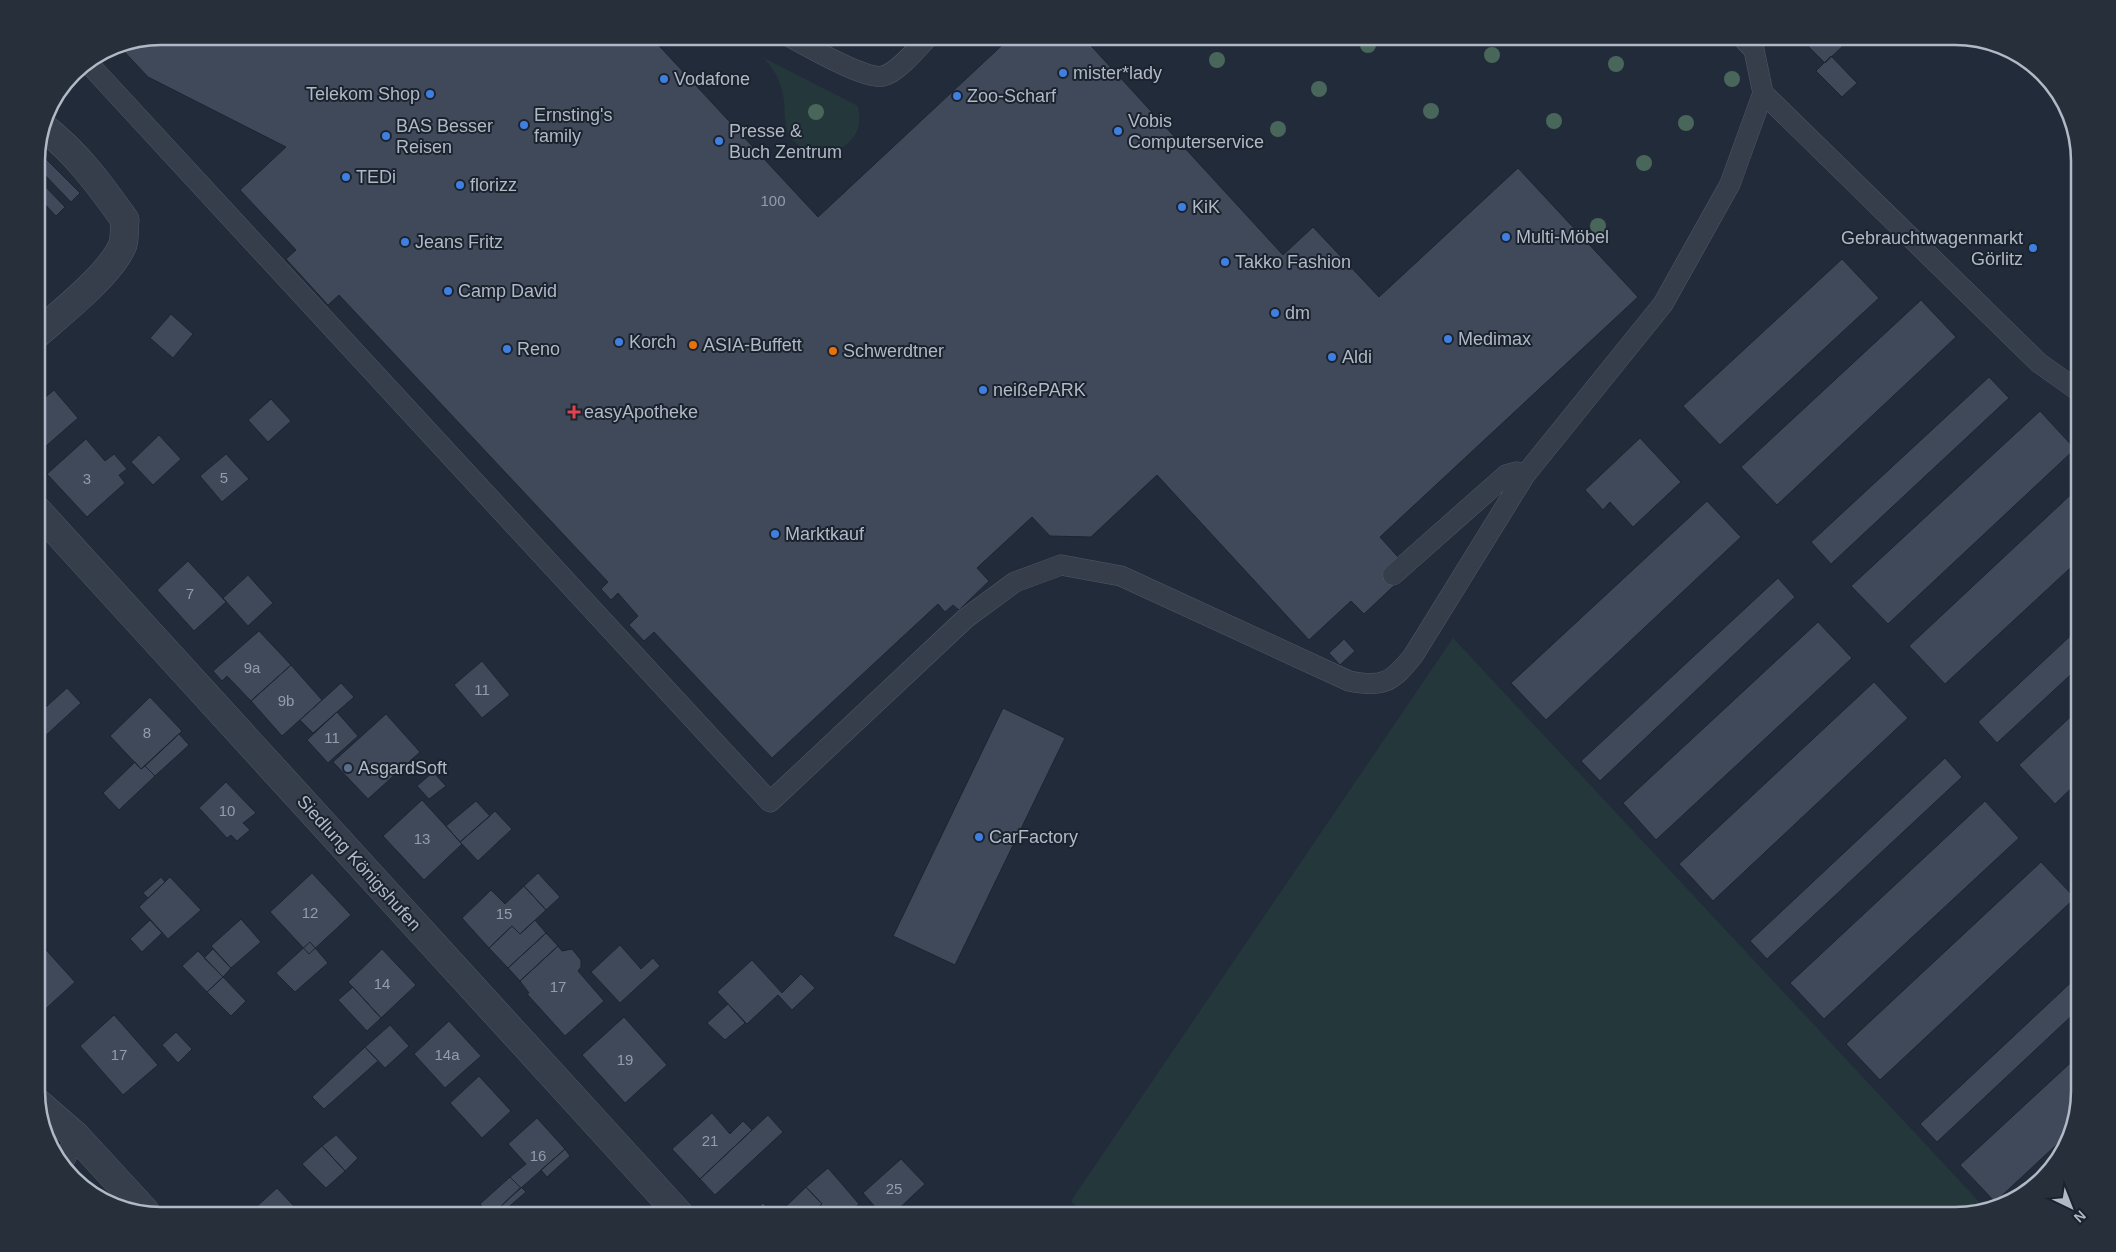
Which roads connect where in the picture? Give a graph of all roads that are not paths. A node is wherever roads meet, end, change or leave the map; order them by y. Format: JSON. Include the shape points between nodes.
{"nodes":[{"id":1,"x":806,"y":45,"type":"edge"},
{"id":2,"x":920,"y":45,"type":"edge"},
{"id":3,"x":1749,"y":45,"type":"edge"},
{"id":4,"x":92,"y":68,"type":"edge"},
{"id":5,"x":1763,"y":94,"type":"junction"},
{"id":6,"x":49,"y":132,"type":"edge"},
{"id":7,"x":45,"y":326,"type":"edge"},
{"id":8,"x":2071,"y":386,"type":"edge"},
{"id":9,"x":1525,"y":475,"type":"junction"},
{"id":10,"x":45,"y":520,"type":"edge"},
{"id":11,"x":1393,"y":575,"type":"dead end"},
{"id":12,"x":47,"y":1111,"type":"edge"},
{"id":13,"x":76,"y":1136,"type":"junction"},
{"id":14,"x":66,"y":1157,"type":"edge"},
{"id":15,"x":139,"y":1205,"type":"edge"},
{"id":16,"x":673,"y":1207,"type":"edge"}],
"edges":[{"from":1,"to":2,"type":"lane","via":[[868,75],[883,76],[895,70]]},
{"from":3,"to":5,"type":"lane","via":[[1754,50]]},
{"from":4,"to":9,"type":"lane","via":[[770,802],[966,618],[1015,582],[1061,566],[1121,576],[1349,681],[1367,685],[1384,683],[1413,656]]},
{"from":5,"to":8,"type":"lane","via":[[2039,363]]},
{"from":5,"to":9,"type":"lane","via":[[1730,184],[1663,304]]},
{"from":6,"to":7,"type":"street","via":[[70,150],[125,220],[123,244],[108,267]]},
{"from":9,"to":11,"type":"lane","via":[[1517,472],[1506,475]]},
{"from":10,"to":16,"type":"street","name":"Siedlung Königshufen"},
{"from":12,"to":13,"type":"street"},
{"from":13,"to":14,"type":"lane"},
{"from":13,"to":15,"type":"street"}]}
